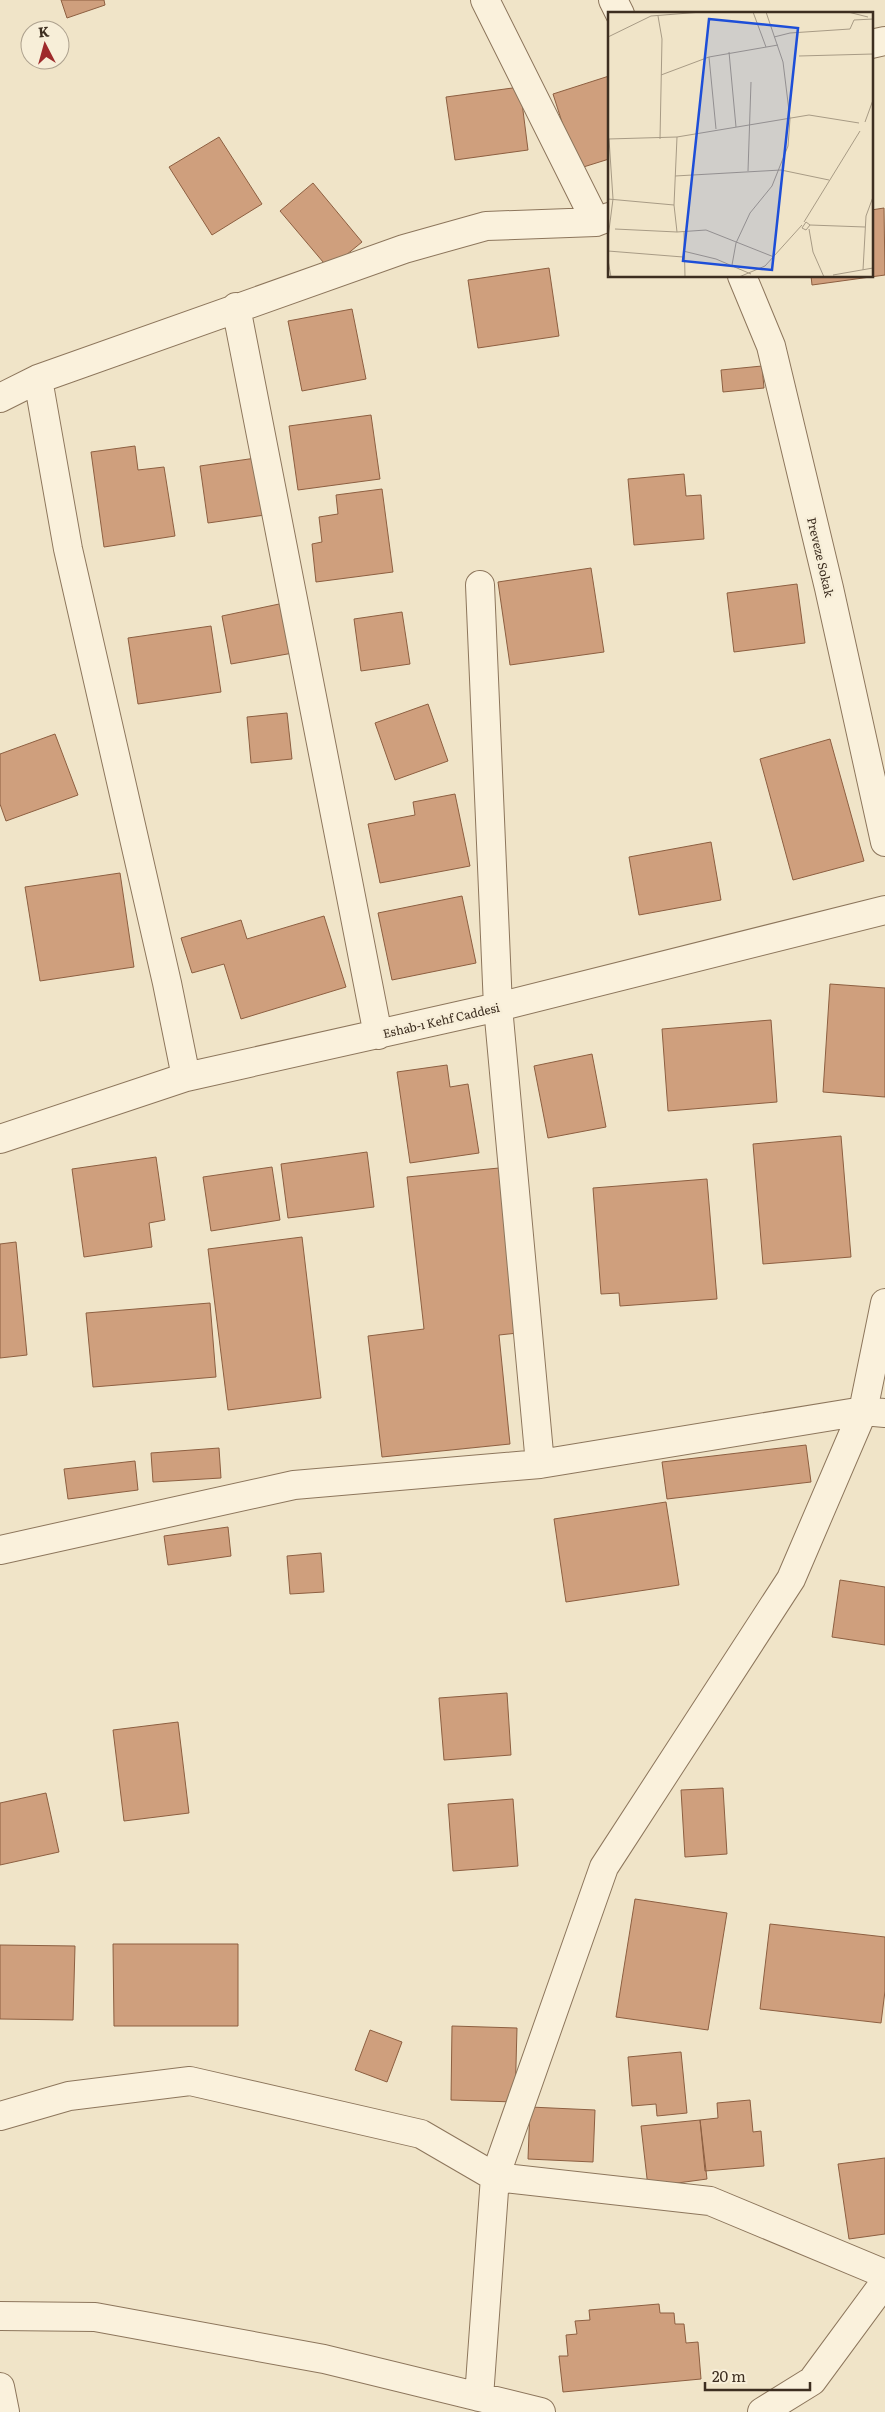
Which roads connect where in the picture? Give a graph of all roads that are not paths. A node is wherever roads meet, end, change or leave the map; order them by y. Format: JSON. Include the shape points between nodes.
{"nodes":[{"id":1,"x":485,"y":0,"type":"edge"},
{"id":2,"x":613,"y":0,"type":"edge"},
{"id":3,"x":619,"y":12,"type":"edge"},
{"id":4,"x":885,"y":41,"type":"edge"},
{"id":5,"x":872,"y":44,"type":"edge"},
{"id":6,"x":602,"y":219,"type":"edge"},
{"id":7,"x":743,"y":278,"type":"edge"},
{"id":8,"x":236,"y":308,"type":"junction"},
{"id":9,"x":38,"y":379,"type":"junction"},
{"id":10,"x":0,"y":398,"type":"edge"},
{"id":11,"x":480,"y":585,"type":"dead end"},
{"id":12,"x":885,"y":842,"type":"edge"},
{"id":13,"x":885,"y":910,"type":"edge"},
{"id":14,"x":498,"y":1007,"type":"junction"},
{"id":15,"x":378,"y":1035,"type":"junction"},
{"id":16,"x":186,"y":1077,"type":"junction"},
{"id":17,"x":0,"y":1140,"type":"edge"},
{"id":18,"x":885,"y":1303,"type":"edge"},
{"id":19,"x":874,"y":1412,"type":"edge"},
{"id":20,"x":540,"y":1464,"type":"junction"},
{"id":21,"x":0,"y":1550,"type":"edge"},
{"id":22,"x":0,"y":2116,"type":"edge"},
{"id":23,"x":495,"y":2177,"type":"junction"},
{"id":24,"x":885,"y":2274,"type":"edge"},
{"id":25,"x":885,"y":2282,"type":"edge"},
{"id":26,"x":0,"y":2316,"type":"edge"},
{"id":27,"x":0,"y":2387,"type":"edge"},
{"id":28,"x":479,"y":2397,"type":"junction"},
{"id":29,"x":4,"y":2412,"type":"edge"},
{"id":30,"x":541,"y":2412,"type":"edge"},
{"id":31,"x":762,"y":2412,"type":"edge"}],
"edges":[{"from":1,"to":6,"type":"street"},
{"from":2,"to":3,"type":"street"},
{"from":4,"to":5,"type":"street"},
{"from":6,"to":8,"type":"street","via":[[486,226],[404,249]]},
{"from":7,"to":12,"type":"street","name":"Preveze Sokak","via":[[771,346]]},
{"from":8,"to":9,"type":"street"},
{"from":8,"to":15,"type":"street"},
{"from":9,"to":10,"type":"street"},
{"from":9,"to":16,"type":"street","via":[[68,549]]},
{"from":11,"to":14,"type":"street"},
{"from":13,"to":14,"type":"street","name":"Eshab-ı Kehf Caddesi"},
{"from":14,"to":15,"type":"street","name":"Eshab-ı Kehf Caddesi"},
{"from":14,"to":20,"type":"street"},
{"from":15,"to":16,"type":"street","name":"Eshab-ı Kehf Caddesi"},
{"from":16,"to":17,"type":"street","name":"Eshab-ı Kehf Caddesi"},
{"from":18,"to":19,"type":"street"},
{"from":19,"to":20,"type":"street"},
{"from":19,"to":23,"type":"street","via":[[791,1579],[604,1867]]},
{"from":20,"to":21,"type":"street","via":[[294,1485]]},
{"from":22,"to":23,"type":"street","via":[[69,2096],[190,2081],[421,2134]]},
{"from":23,"to":24,"type":"street","via":[[710,2201]]},
{"from":23,"to":28,"type":"street"},
{"from":25,"to":31,"type":"street","via":[[812,2381]]},
{"from":26,"to":28,"type":"street","via":[[96,2317],[324,2359]]},
{"from":27,"to":29,"type":"street"},
{"from":28,"to":30,"type":"street"}]}
